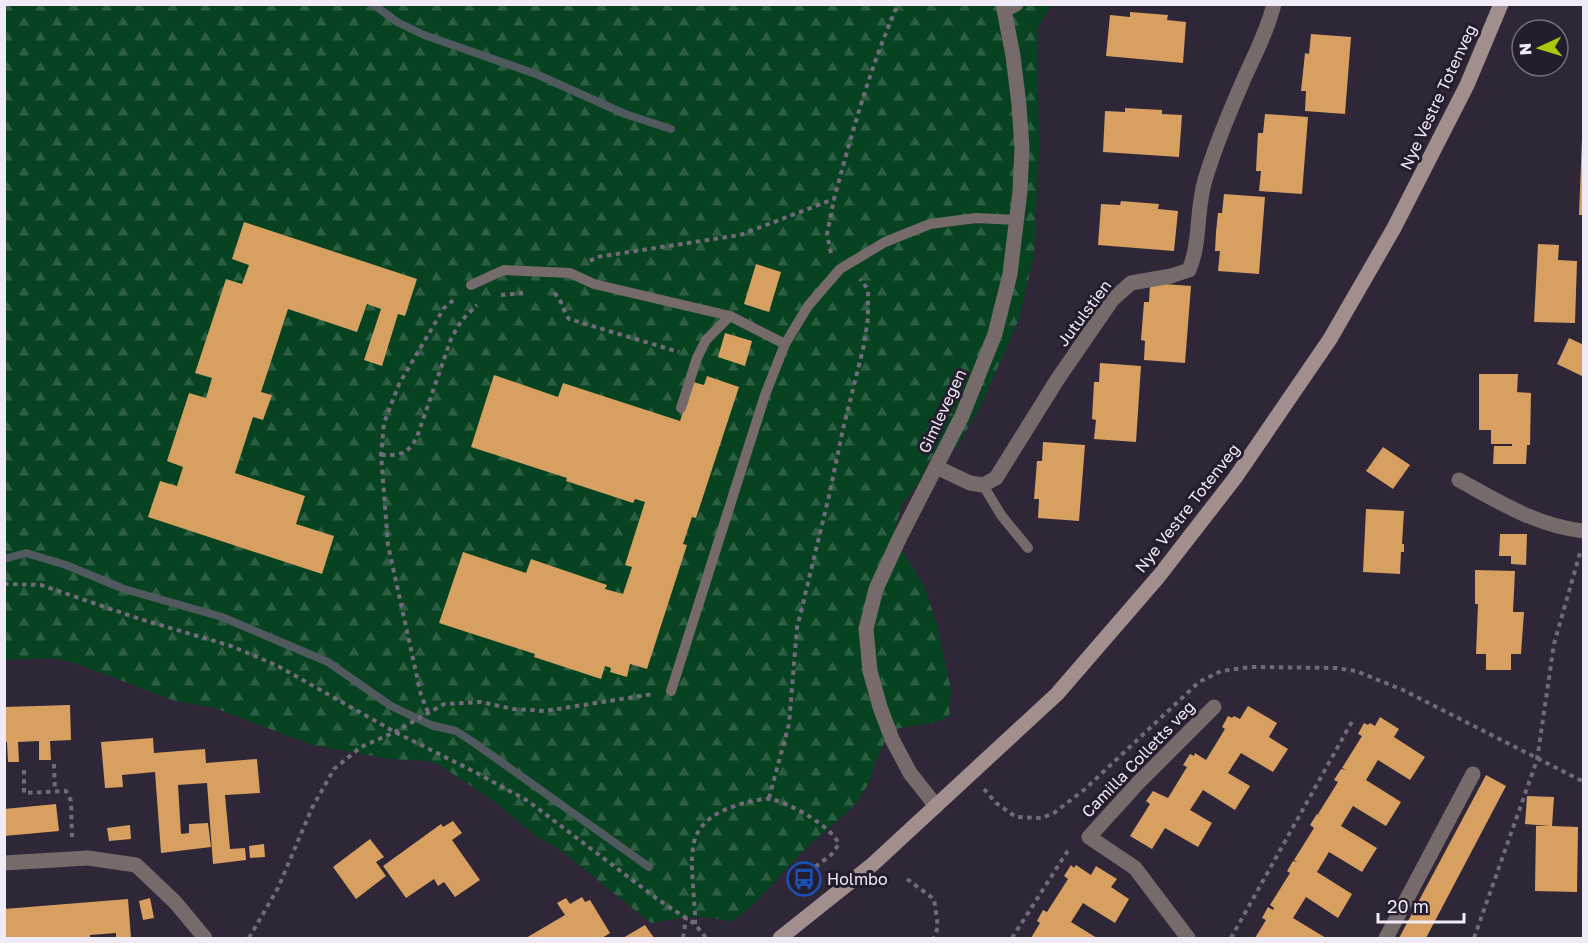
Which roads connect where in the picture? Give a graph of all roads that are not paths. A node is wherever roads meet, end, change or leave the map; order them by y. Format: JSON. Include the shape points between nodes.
{"nodes":[{"id":1,"x":1274,"y":4,"type":"edge"},
{"id":2,"x":1501,"y":4,"type":"edge"},
{"id":3,"x":1008,"y":6,"type":"edge"},
{"id":4,"x":1017,"y":220,"type":"junction"},
{"id":5,"x":471,"y":285,"type":"road end"},
{"id":6,"x":730,"y":316,"type":"junction"},
{"id":7,"x":785,"y":344,"type":"junction"},
{"id":8,"x":681,"y":408,"type":"dead end"},
{"id":9,"x":936,"y":467,"type":"junction"},
{"id":10,"x":1459,"y":480,"type":"dead end"},
{"id":11,"x":983,"y":485,"type":"junction"},
{"id":12,"x":1584,"y":531,"type":"edge"},
{"id":13,"x":1028,"y":549,"type":"dead end"},
{"id":14,"x":671,"y":691,"type":"road end"},
{"id":15,"x":1214,"y":707,"type":"dead end"},
{"id":16,"x":1473,"y":774,"type":"dead end"},
{"id":17,"x":936,"y":806,"type":"junction"},
{"id":18,"x":4,"y":863,"type":"edge"},
{"id":19,"x":205,"y":939,"type":"edge"},
{"id":20,"x":780,"y":939,"type":"edge"},
{"id":21,"x":1188,"y":939,"type":"edge"},
{"id":22,"x":1386,"y":939,"type":"edge"}],
"edges":[{"from":1,"to":11,"type":"street","name":"Jutulstien","via":[[1205,179],[1198,205],[1195,256],[1189,270],[1131,283],[1112,300],[996,478]]},
{"from":2,"to":17,"type":"main road","name":"Nye Vestre Totenveg","via":[[1467,85],[1395,228],[1330,339],[1248,460],[1159,576],[1057,694]]},
{"from":3,"to":4,"type":"street","name":"Gimlevegen","via":[[1021,127]]},
{"from":4,"to":7,"type":"lane","via":[[976,218],[930,224],[885,242],[840,269],[808,306]]},
{"from":4,"to":9,"type":"street","name":"Gimlevegen","via":[[1010,274],[995,334],[962,417]]},
{"from":5,"to":6,"type":"lane","via":[[504,270],[570,273],[594,284]]},
{"from":6,"to":7,"type":"lane"},
{"from":6,"to":8,"type":"lane","via":[[705,340]]},
{"from":7,"to":14,"type":"lane","via":[[765,395]]},
{"from":9,"to":11,"type":"street","via":[[969,483]]},
{"from":9,"to":17,"type":"street","name":"Gimlevegen","via":[[876,589],[866,629],[870,671],[892,739],[910,773]]},
{"from":10,"to":12,"type":"street","via":[[1529,518],[1562,529]]},
{"from":11,"to":13,"type":"lane"},
{"from":15,"to":21,"type":"street","name":"Camilla Colletts veg","via":[[1089,837],[1135,868]]},
{"from":16,"to":22,"type":"street"},
{"from":17,"to":20,"type":"main road","name":"Nye Vestre Totenveg","via":[[873,864]]},
{"from":18,"to":19,"type":"street","via":[[88,858],[136,866],[175,902]]}]}
